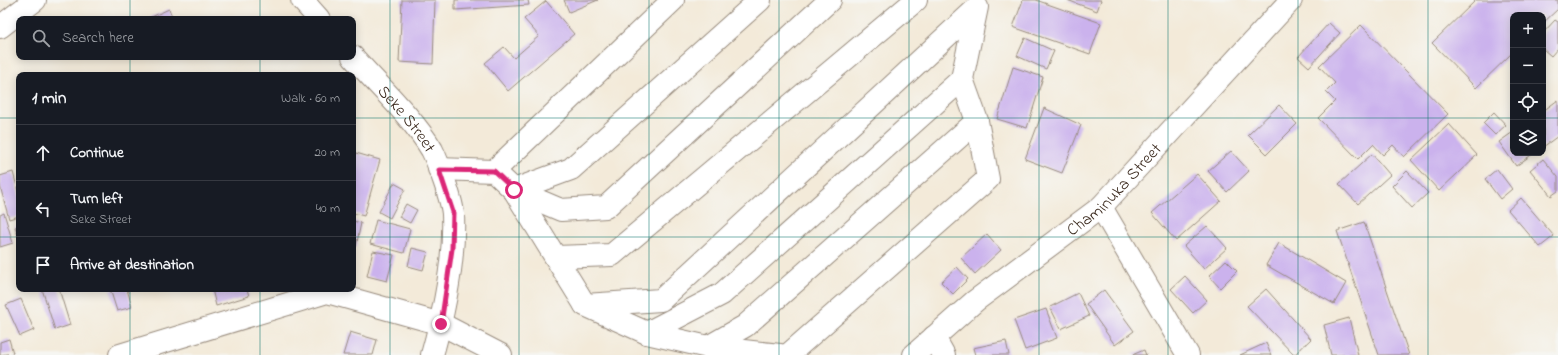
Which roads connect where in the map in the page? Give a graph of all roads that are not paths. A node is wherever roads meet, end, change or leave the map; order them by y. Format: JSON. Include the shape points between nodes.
{"nodes":[{"id":1,"x":35,"y":0,"type":"edge"},
{"id":2,"x":302,"y":0,"type":"edge"},
{"id":3,"x":673,"y":0,"type":"edge"},
{"id":4,"x":760,"y":0,"type":"edge"},
{"id":5,"x":830,"y":0,"type":"edge"},
{"id":6,"x":916,"y":0,"type":"edge"},
{"id":7,"x":1291,"y":0,"type":"edge"},
{"id":8,"x":977,"y":5,"type":"edge"},
{"id":9,"x":316,"y":16,"type":"edge"},
{"id":10,"x":0,"y":27,"type":"edge"},
{"id":11,"x":356,"y":60,"type":"edge"},
{"id":12,"x":962,"y":79,"type":"junction"},
{"id":13,"x":977,"y":121,"type":"junction"},
{"id":14,"x":439,"y":170,"type":"junction"},
{"id":15,"x":494,"y":171,"type":"junction"},
{"id":16,"x":514,"y":190,"type":"junction"},
{"id":17,"x":1101,"y":207,"type":"junction"},
{"id":18,"x":556,"y":257,"type":"junction"},
{"id":19,"x":585,"y":305,"type":"junction"},
{"id":20,"x":441,"y":324,"type":"junction"},
{"id":21,"x":647,"y":333,"type":"junction"},
{"id":22,"x":939,"y":346,"type":"edge"},
{"id":23,"x":708,"y":347,"type":"junction"},
{"id":24,"x":120,"y":355,"type":"edge"},
{"id":25,"x":432,"y":355,"type":"edge"},
{"id":26,"x":502,"y":355,"type":"edge"},
{"id":27,"x":780,"y":355,"type":"edge"},
{"id":28,"x":788,"y":355,"type":"edge"},
{"id":29,"x":914,"y":355,"type":"edge"},
{"id":30,"x":1188,"y":355,"type":"edge"}],
"edges":[{"from":1,"to":10,"type":"street"},
{"from":2,"to":9,"type":"street"},
{"from":3,"to":15,"type":"street"},
{"from":4,"to":16,"type":"street","via":[[571,169]]},
{"from":5,"to":16,"type":"street","via":[[606,207],[561,210]]},
{"from":6,"to":18,"type":"street","via":[[612,255]]},
{"from":7,"to":17,"type":"street","name":"Chaminuka Street"},
{"from":8,"to":12,"type":"street"},
{"from":8,"to":19,"type":"street","via":[[661,300]]},
{"from":11,"to":14,"type":"street","name":"Seke Street","via":[[420,132],[432,151]]},
{"from":12,"to":13,"type":"street"},
{"from":12,"to":21,"type":"street","via":[[722,294]]},
{"from":13,"to":23,"type":"street","via":[[745,326]]},
{"from":13,"to":28,"type":"street","via":[[988,179]]},
{"from":14,"to":15,"type":"street"},
{"from":14,"to":20,"type":"street","name":"Seke Street","via":[[453,212],[452,249]]},
{"from":15,"to":16,"type":"street"},
{"from":16,"to":18,"type":"street"},
{"from":17,"to":22,"type":"street","name":"Chaminuka Street","via":[[975,301]]},
{"from":17,"to":30,"type":"street"},
{"from":18,"to":19,"type":"street"},
{"from":19,"to":21,"type":"street"},
{"from":20,"to":24,"type":"street","via":[[327,292]]},
{"from":20,"to":25,"type":"street","name":"Seke Street"},
{"from":20,"to":26,"type":"street"},
{"from":21,"to":23,"type":"street"},
{"from":22,"to":29,"type":"street","name":"Chaminuka Street"},
{"from":23,"to":27,"type":"street"}]}
